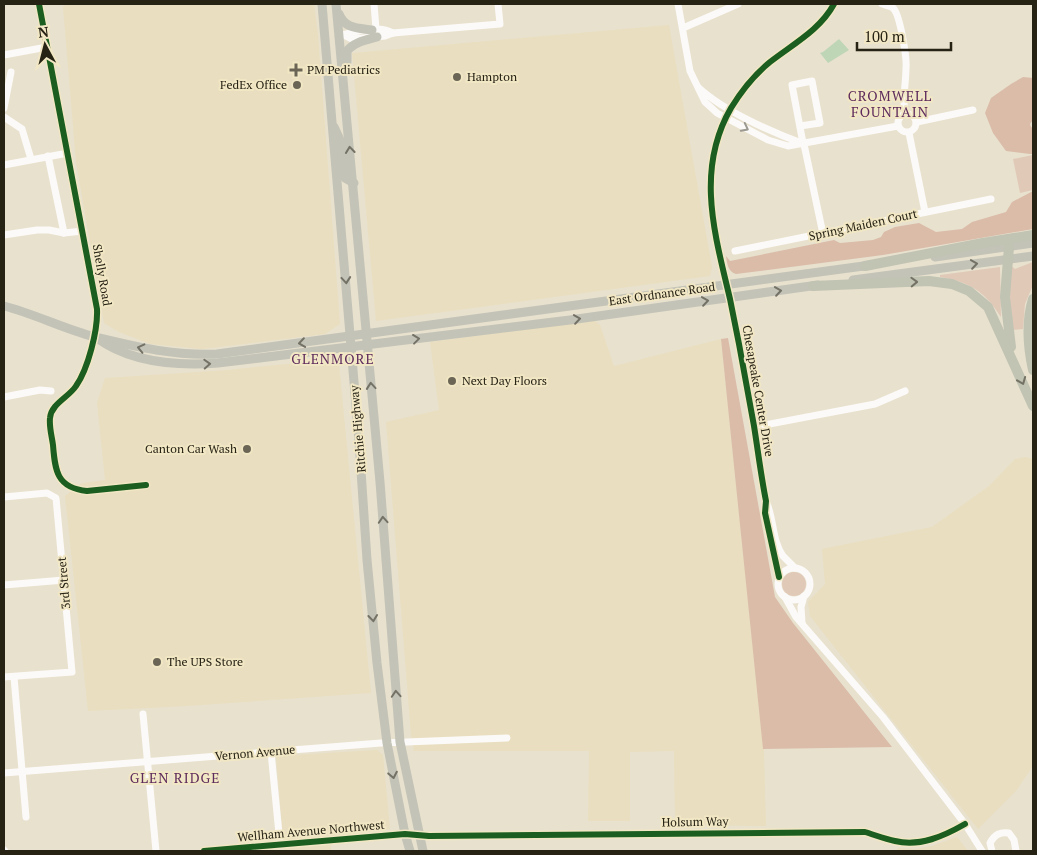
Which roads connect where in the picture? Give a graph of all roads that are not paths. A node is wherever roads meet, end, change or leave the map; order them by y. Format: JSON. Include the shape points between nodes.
{"nodes":[{"id":1,"x":39,"y":4,"type":"edge"},
{"id":2,"x":322,"y":4,"type":"edge"},
{"id":3,"x":374,"y":4,"type":"edge"},
{"id":4,"x":498,"y":4,"type":"edge"},
{"id":5,"x":678,"y":4,"type":"edge"},
{"id":6,"x":738,"y":4,"type":"edge"},
{"id":7,"x":834,"y":4,"type":"edge"},
{"id":8,"x":882,"y":4,"type":"edge"},
{"id":9,"x":337,"y":5,"type":"edge"},
{"id":10,"x":683,"y":28,"type":"junction"},
{"id":11,"x":375,"y":32,"type":"junction"},
{"id":12,"x":342,"y":35,"type":"junction"},
{"id":13,"x":47,"y":47,"type":"junction"},
{"id":14,"x":4,"y":55,"type":"edge"},
{"id":15,"x":11,"y":72,"type":"dead end"},
{"id":16,"x":697,"y":85,"type":"junction"},
{"id":17,"x":344,"y":89,"type":"junction"},
{"id":18,"x":4,"y":108,"type":"edge"},
{"id":19,"x":730,"y":110,"type":"junction"},
{"id":20,"x":974,"y":110,"type":"dead end"},
{"id":21,"x":905,"y":114,"type":"junction"},
{"id":22,"x":4,"y":117,"type":"edge"},
{"id":23,"x":727,"y":118,"type":"junction"},
{"id":24,"x":332,"y":122,"type":"junction"},
{"id":25,"x":917,"y":122,"type":"junction"},
{"id":26,"x":800,"y":126,"type":"junction"},
{"id":27,"x":898,"y":126,"type":"junction"},
{"id":28,"x":908,"y":133,"type":"junction"},
{"id":29,"x":804,"y":144,"type":"junction"},
{"id":30,"x":68,"y":153,"type":"junction"},
{"id":31,"x":48,"y":156,"type":"junction"},
{"id":32,"x":31,"y":160,"type":"junction"},
{"id":33,"x":4,"y":165,"type":"edge"},
{"id":34,"x":354,"y":183,"type":"junction"},
{"id":35,"x":991,"y":199,"type":"dead end"},
{"id":36,"x":925,"y":212,"type":"junction"},
{"id":37,"x":83,"y":232,"type":"junction"},
{"id":38,"x":64,"y":233,"type":"junction"},
{"id":39,"x":823,"y":234,"type":"junction"},
{"id":40,"x":4,"y":235,"type":"edge"},
{"id":41,"x":1033,"y":235,"type":"edge"},
{"id":42,"x":1033,"y":243,"type":"edge"},
{"id":43,"x":1009,"y":246,"type":"junction"},
{"id":44,"x":735,"y":250,"type":"dead end"},
{"id":45,"x":1033,"y":256,"type":"edge"},
{"id":46,"x":1007,"y":259,"type":"junction"},
{"id":47,"x":865,"y":266,"type":"junction"},
{"id":48,"x":725,"y":286,"type":"junction"},
{"id":49,"x":813,"y":286,"type":"junction"},
{"id":50,"x":730,"y":298,"type":"junction"},
{"id":51,"x":1033,"y":299,"type":"edge"},
{"id":52,"x":4,"y":306,"type":"edge"},
{"id":53,"x":367,"y":333,"type":"junction"},
{"id":54,"x":95,"y":336,"type":"junction"},
{"id":55,"x":350,"y":336,"type":"junction"},
{"id":56,"x":368,"y":345,"type":"junction"},
{"id":57,"x":351,"y":348,"type":"junction"},
{"id":58,"x":1013,"y":358,"type":"junction"},
{"id":59,"x":1033,"y":370,"type":"edge"},
{"id":60,"x":51,"y":391,"type":"dead end"},
{"id":61,"x":905,"y":392,"type":"dead end"},
{"id":62,"x":4,"y":397,"type":"edge"},
{"id":63,"x":1033,"y":406,"type":"edge"},
{"id":64,"x":754,"y":427,"type":"junction"},
{"id":65,"x":146,"y":485,"type":"dead end"},
{"id":66,"x":4,"y":497,"type":"edge"},
{"id":67,"x":766,"y":501,"type":"junction"},
{"id":68,"x":795,"y":568,"type":"junction"},
{"id":69,"x":780,"y":577,"type":"junction"},
{"id":70,"x":64,"y":580,"type":"junction"},
{"id":71,"x":4,"y":585,"type":"edge"},
{"id":72,"x":785,"y":596,"type":"junction"},
{"id":73,"x":804,"y":596,"type":"junction"},
{"id":74,"x":802,"y":623,"type":"junction"},
{"id":75,"x":14,"y":677,"type":"junction"},
{"id":76,"x":4,"y":678,"type":"edge"},
{"id":77,"x":143,"y":714,"type":"dead end"},
{"id":78,"x":507,"y":738,"type":"dead end"},
{"id":79,"x":400,"y":742,"type":"junction"},
{"id":80,"x":387,"y":743,"type":"junction"},
{"id":81,"x":271,"y":752,"type":"junction"},
{"id":82,"x":147,"y":762,"type":"junction"},
{"id":83,"x":22,"y":772,"type":"junction"},
{"id":84,"x":4,"y":773,"type":"edge"},
{"id":85,"x":26,"y":817,"type":"dead end"},
{"id":86,"x":965,"y":824,"type":"junction"},
{"id":87,"x":405,"y":834,"type":"junction"},
{"id":88,"x":420,"y":835,"type":"junction"},
{"id":89,"x":280,"y":844,"type":"junction"},
{"id":90,"x":156,"y":851,"type":"edge"},
{"id":91,"x":204,"y":851,"type":"edge"},
{"id":92,"x":402,"y":851,"type":"edge"},
{"id":93,"x":410,"y":851,"type":"edge"},
{"id":94,"x":423,"y":851,"type":"edge"},
{"id":95,"x":982,"y":851,"type":"edge"},
{"id":96,"x":992,"y":851,"type":"edge"},
{"id":97,"x":1016,"y":851,"type":"edge"}],
"edges":[{"from":1,"to":13,"type":"street","name":"Shelly Road"},
{"from":2,"to":24,"type":"main road","name":"Ritchie Highway"},
{"from":3,"to":11,"type":"street"},
{"from":4,"to":11,"type":"street","via":[[500,24]]},
{"from":5,"to":10,"type":"street"},
{"from":6,"to":10,"type":"street"},
{"from":7,"to":19,"type":"street","name":"Chesapeake Center Drive","via":[[818,26],[752,79]]},
{"from":8,"to":21,"type":"street","via":[[897,14],[907,67],[903,101]]},
{"from":9,"to":11,"type":"main road","via":[[342,19],[349,26]]},
{"from":9,"to":12,"type":"main road","name":"Ritchie Highway"},
{"from":10,"to":16,"type":"street","via":[[690,71]]},
{"from":11,"to":12,"type":"street","via":[[352,39]]},
{"from":11,"to":17,"type":"main road","via":[[347,51],[348,76]]},
{"from":12,"to":17,"type":"main road","name":"Ritchie Highway"},
{"from":13,"to":14,"type":"street"},
{"from":13,"to":30,"type":"street","name":"Shelly Road"},
{"from":15,"to":18,"type":"street"},
{"from":16,"to":19,"type":"street"},
{"from":16,"to":23,"type":"street","via":[[705,102]]},
{"from":34,"to":17,"type":"main road","name":"Ritchie Highway","one_way":true},
{"from":19,"to":23,"type":"street","name":"Chesapeake Center Drive"},
{"from":19,"to":29,"type":"street"},
{"from":20,"to":25,"type":"street"},
{"from":21,"to":25,"type":"street"},
{"from":21,"to":27,"type":"street","via":[[900,117]]},
{"from":22,"to":32,"type":"street","via":[[22,129]]},
{"from":23,"to":29,"type":"street","one_way":true,"via":[[782,146]]},
{"from":23,"to":48,"type":"street","name":"Chesapeake Center Drive","via":[[714,151],[710,183],[712,221]]},
{"from":24,"to":34,"type":"main road","via":[[340,140],[345,178]]},
{"from":24,"to":55,"type":"main road","name":"Ritchie Highway","one_way":true},
{"from":25,"to":28,"type":"street","via":[[914,130]]},
{"from":26,"to":26,"type":"street","via":[[792,85],[812,81],[820,122]]},
{"from":26,"to":29,"type":"street"},
{"from":27,"to":28,"type":"street"},
{"from":27,"to":29,"type":"street"},
{"from":28,"to":36,"type":"street"},
{"from":29,"to":39,"type":"street"},
{"from":30,"to":31,"type":"street"},
{"from":30,"to":37,"type":"street","name":"Shelly Road"},
{"from":31,"to":32,"type":"street"},
{"from":31,"to":38,"type":"street"},
{"from":32,"to":33,"type":"street"},
{"from":34,"to":53,"type":"main road","name":"Ritchie Highway"},
{"from":35,"to":36,"type":"street","name":"Spring Maiden Court"},
{"from":36,"to":39,"type":"street","name":"Spring Maiden Court"},
{"from":37,"to":38,"type":"street"},
{"from":37,"to":54,"type":"street","name":"Shelly Road","via":[[98,309]]},
{"from":38,"to":40,"type":"street","via":[[37,230]]},
{"from":39,"to":44,"type":"street","name":"Spring Maiden Court"},
{"from":41,"to":47,"type":"highway"},
{"from":42,"to":43,"type":"main road","name":"East Ordnance Road"},
{"from":43,"to":46,"type":"highway"},
{"from":43,"to":47,"type":"main road","name":"East Ordnance Road"},
{"from":45,"to":46,"type":"main road","name":"East Ordnance Road"},
{"from":49,"to":46,"type":"main road","name":"East Ordnance Road","one_way":true},
{"from":46,"to":58,"type":"highway","via":[[1005,297]]},
{"from":47,"to":48,"type":"main road","name":"East Ordnance Road"},
{"from":48,"to":50,"type":"street","name":"Chesapeake Center Drive"},
{"from":48,"to":53,"type":"main road","name":"East Ordnance Road"},
{"from":50,"to":49,"type":"main road","name":"East Ordnance Road","one_way":true},
{"from":49,"to":58,"type":"highway","one_way":true,"via":[[929,281],[952,284],[969,291],[988,307]]},
{"from":56,"to":50,"type":"main road","name":"East Ordnance Road","one_way":true},
{"from":50,"to":64,"type":"street","name":"Chesapeake Center Drive"},
{"from":51,"to":59,"type":"highway","via":[[1029,340]]},
{"from":52,"to":54,"type":"main road"},
{"from":53,"to":55,"type":"main road","name":"East Ordnance Road"},
{"from":53,"to":56,"type":"main road","name":"Ritchie Highway"},
{"from":55,"to":54,"type":"main road","name":"East Ordnance Road","one_way":true,"via":[[205,355],[150,350]]},
{"from":54,"to":57,"type":"main road","name":"East Ordnance Road","one_way":true,"via":[[111,348],[141,359],[196,365]]},
{"from":54,"to":65,"type":"street","name":"Shelly Road","via":[[76,387],[53,410],[50,418],[58,477],[64,483],[87,491]]},
{"from":55,"to":57,"type":"main road","name":"Ritchie Highway"},
{"from":56,"to":57,"type":"main road","name":"East Ordnance Road"},
{"from":79,"to":56,"type":"main road","name":"Ritchie Highway","one_way":true},
{"from":57,"to":80,"type":"main road","name":"Ritchie Highway","one_way":true,"via":[[370,585]]},
{"from":58,"to":63,"type":"highway","one_way":true},
{"from":60,"to":62,"type":"street"},
{"from":61,"to":64,"type":"street","via":[[875,404]]},
{"from":64,"to":67,"type":"street","name":"Chesapeake Center Drive"},
{"from":66,"to":70,"type":"street","name":"3rd Street","via":[[53,495],[57,501]]},
{"from":67,"to":68,"type":"street","via":[[783,556]]},
{"from":67,"to":69,"type":"street","via":[[765,513]]},
{"from":68,"to":69,"type":"street","via":[[786,570]]},
{"from":68,"to":73,"type":"street","via":[[808,577],[810,585]]},
{"from":69,"to":72,"type":"street","via":[[778,587]]},
{"from":70,"to":71,"type":"street"},
{"from":70,"to":75,"type":"street","name":"3rd Street","via":[[72,672]]},
{"from":72,"to":73,"type":"street","via":[[797,599]]},
{"from":72,"to":74,"type":"street"},
{"from":73,"to":74,"type":"street"},
{"from":74,"to":86,"type":"street","via":[[883,717]]},
{"from":75,"to":76,"type":"street"},
{"from":75,"to":83,"type":"street"},
{"from":77,"to":82,"type":"street"},
{"from":78,"to":79,"type":"street","name":"Vernon Avenue"},
{"from":79,"to":80,"type":"street","name":"Vernon Avenue"},
{"from":79,"to":88,"type":"main road","name":"Ritchie Highway"},
{"from":80,"to":81,"type":"street","name":"Vernon Avenue"},
{"from":80,"to":87,"type":"main road","name":"Ritchie Highway","one_way":true},
{"from":81,"to":82,"type":"street","name":"Vernon Avenue"},
{"from":81,"to":89,"type":"street"},
{"from":82,"to":83,"type":"street","name":"Vernon Avenue"},
{"from":82,"to":90,"type":"street"},
{"from":83,"to":84,"type":"street","name":"Vernon Avenue"},
{"from":83,"to":85,"type":"street"},
{"from":86,"to":88,"type":"street","name":"Holsum Way","via":[[948,834],[913,843],[896,842],[865,832]]},
{"from":86,"to":95,"type":"street"},
{"from":87,"to":88,"type":"street","name":"Wellham Avenue Northwest"},
{"from":87,"to":89,"type":"street","name":"Wellham Avenue Northwest"},
{"from":87,"to":92,"type":"main road"},
{"from":87,"to":93,"type":"main road","name":"Ritchie Highway"},
{"from":88,"to":94,"type":"main road","name":"Ritchie Highway"},
{"from":89,"to":91,"type":"street","name":"Wellham Avenue Northwest"},
{"from":96,"to":97,"type":"street","via":[[990,843],[1002,832],[1009,833]]}]}
